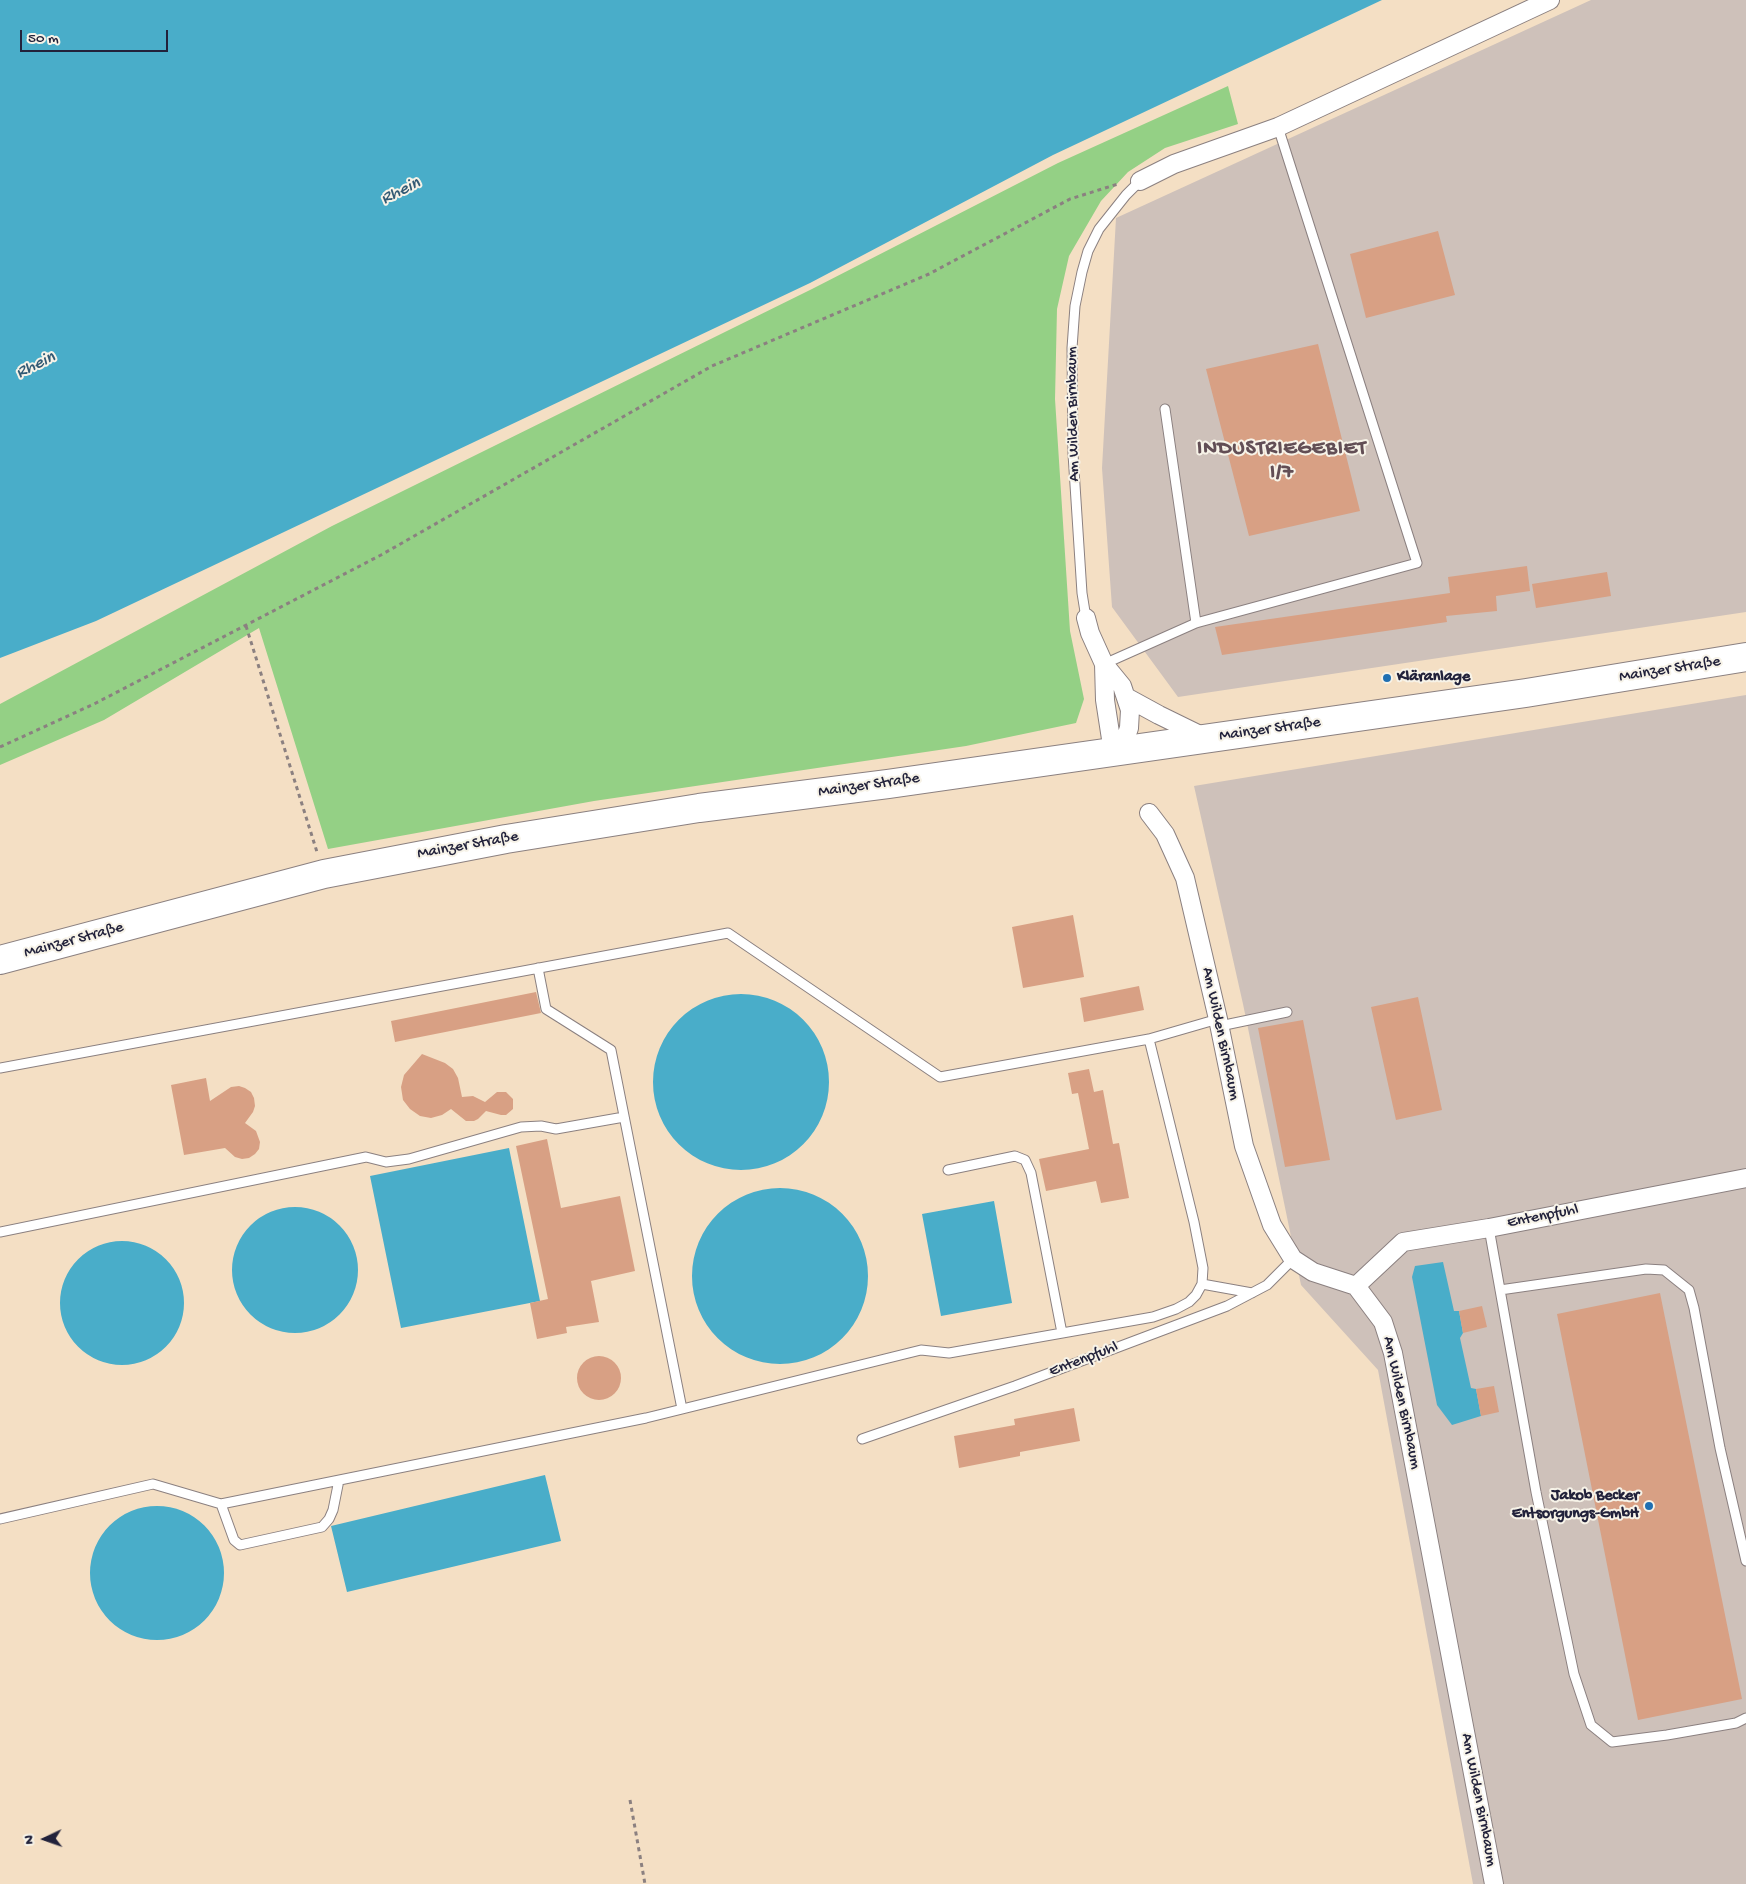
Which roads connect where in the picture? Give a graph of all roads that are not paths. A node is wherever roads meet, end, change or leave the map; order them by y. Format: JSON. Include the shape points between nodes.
{"nodes":[{"id":1,"x":1550,"y":0,"type":"edge"},
{"id":2,"x":1278,"y":128,"type":"junction"},
{"id":3,"x":1140,"y":180,"type":"joint"},
{"id":4,"x":1165,"y":409,"type":"dead end"},
{"id":5,"x":1086,"y":618,"type":"joint"},
{"id":6,"x":1196,"y":624,"type":"junction"},
{"id":7,"x":1746,"y":657,"type":"edge"},
{"id":8,"x":1104,"y":664,"type":"junction"},
{"id":9,"x":1126,"y":697,"type":"junction"},
{"id":10,"x":1209,"y":739,"type":"junction"},
{"id":11,"x":1117,"y":751,"type":"junction"},
{"id":12,"x":1149,"y":813,"type":"dead end"},
{"id":13,"x":0,"y":960,"type":"edge"},
{"id":14,"x":538,"y":968,"type":"junction"},
{"id":15,"x":1287,"y":1012,"type":"dead end"},
{"id":16,"x":1219,"y":1023,"type":"junction"},
{"id":17,"x":1149,"y":1040,"type":"junction"},
{"id":18,"x":0,"y":1068,"type":"edge"},
{"id":19,"x":624,"y":1117,"type":"junction"},
{"id":20,"x":948,"y":1170,"type":"dead end"},
{"id":21,"x":1746,"y":1178,"type":"edge"},
{"id":22,"x":1489,"y":1228,"type":"junction"},
{"id":23,"x":0,"y":1232,"type":"edge"},
{"id":24,"x":1293,"y":1259,"type":"junction"},
{"id":25,"x":1202,"y":1284,"type":"junction"},
{"id":26,"x":1356,"y":1286,"type":"junction"},
{"id":27,"x":1500,"y":1290,"type":"junction"},
{"id":28,"x":1252,"y":1293,"type":"junction"},
{"id":29,"x":1062,"y":1333,"type":"junction"},
{"id":30,"x":682,"y":1409,"type":"junction"},
{"id":31,"x":862,"y":1439,"type":"dead end"},
{"id":32,"x":339,"y":1480,"type":"junction"},
{"id":33,"x":221,"y":1504,"type":"junction"},
{"id":34,"x":0,"y":1519,"type":"edge"},
{"id":35,"x":1746,"y":1561,"type":"edge"},
{"id":36,"x":1746,"y":1718,"type":"edge"},
{"id":37,"x":1494,"y":1884,"type":"edge"}],
"edges":[{"from":1,"to":2,"type":"street"},
{"from":2,"to":3,"type":"street","via":[[1174,164]]},
{"from":2,"to":6,"type":"lane","via":[[1417,563]]},
{"from":3,"to":5,"type":"lane","name":"Am Wilden Birnbaum","via":[[1099,228],[1088,252],[1075,306],[1073,454]]},
{"from":4,"to":6,"type":"lane"},
{"from":5,"to":8,"type":"street","name":"Am Wilden Birnbaum"},
{"from":6,"to":8,"type":"lane"},
{"from":7,"to":10,"type":"main road","name":"Mainzer Straße"},
{"from":8,"to":9,"type":"street","name":"Am Wilden Birnbaum","via":[[1122,686]]},
{"from":8,"to":11,"type":"street","name":"Am Wilden Birnbaum","via":[[1105,700]]},
{"from":9,"to":10,"type":"street"},
{"from":9,"to":11,"type":"street","name":"Am Wilden Birnbaum","via":[[1131,719]]},
{"from":10,"to":11,"type":"main road","name":"Mainzer Straße"},
{"from":11,"to":13,"type":"main road","name":"Mainzer Straße","via":[[506,838],[324,874]]},
{"from":12,"to":16,"type":"street","name":"Am Wilden Birnbaum","via":[[1164,834],[1185,878]]},
{"from":14,"to":17,"type":"lane","via":[[728,932],[940,1077]]},
{"from":14,"to":18,"type":"lane"},
{"from":14,"to":19,"type":"lane","via":[[546,1009],[611,1050]]},
{"from":15,"to":16,"type":"lane"},
{"from":16,"to":17,"type":"lane"},
{"from":16,"to":24,"type":"street","name":"Am Wilden Birnbaum","via":[[1244,1146],[1272,1225]]},
{"from":17,"to":25,"type":"lane","via":[[1194,1222],[1203,1268]]},
{"from":19,"to":23,"type":"lane","via":[[556,1129],[521,1127],[410,1159],[386,1162],[366,1157]]},
{"from":19,"to":30,"type":"lane"},
{"from":20,"to":29,"type":"lane","via":[[1015,1156],[1025,1160],[1031,1173]]},
{"from":21,"to":22,"type":"street","name":"Entenpfuhl"},
{"from":22,"to":26,"type":"street","name":"Entenpfuhl","via":[[1403,1242]]},
{"from":22,"to":27,"type":"lane"},
{"from":24,"to":26,"type":"street","name":"Am Wilden Birnbaum","via":[[1313,1272]]},
{"from":24,"to":28,"type":"lane","name":"Entenpfuhl","via":[[1267,1285]]},
{"from":25,"to":28,"type":"lane"},
{"from":25,"to":29,"type":"lane","via":[[1189,1302],[1176,1309],[1153,1317]]},
{"from":26,"to":37,"type":"street","name":"Am Wilden Birnbaum","via":[[1383,1322],[1393,1353]]},
{"from":27,"to":35,"type":"lane","via":[[1646,1269],[1664,1270],[1689,1290]]},
{"from":27,"to":36,"type":"lane","via":[[1536,1492],[1574,1674],[1591,1725],[1612,1742],[1675,1734]]},
{"from":28,"to":31,"type":"lane","name":"Entenpfuhl","via":[[1227,1306],[1015,1386]]},
{"from":29,"to":30,"type":"lane","via":[[949,1353],[921,1350]]},
{"from":30,"to":32,"type":"lane"},
{"from":32,"to":33,"type":"lane"},
{"from":32,"to":33,"type":"lane","via":[[333,1510],[322,1527],[240,1545],[234,1540]]},
{"from":33,"to":34,"type":"lane","via":[[153,1484]]}]}
